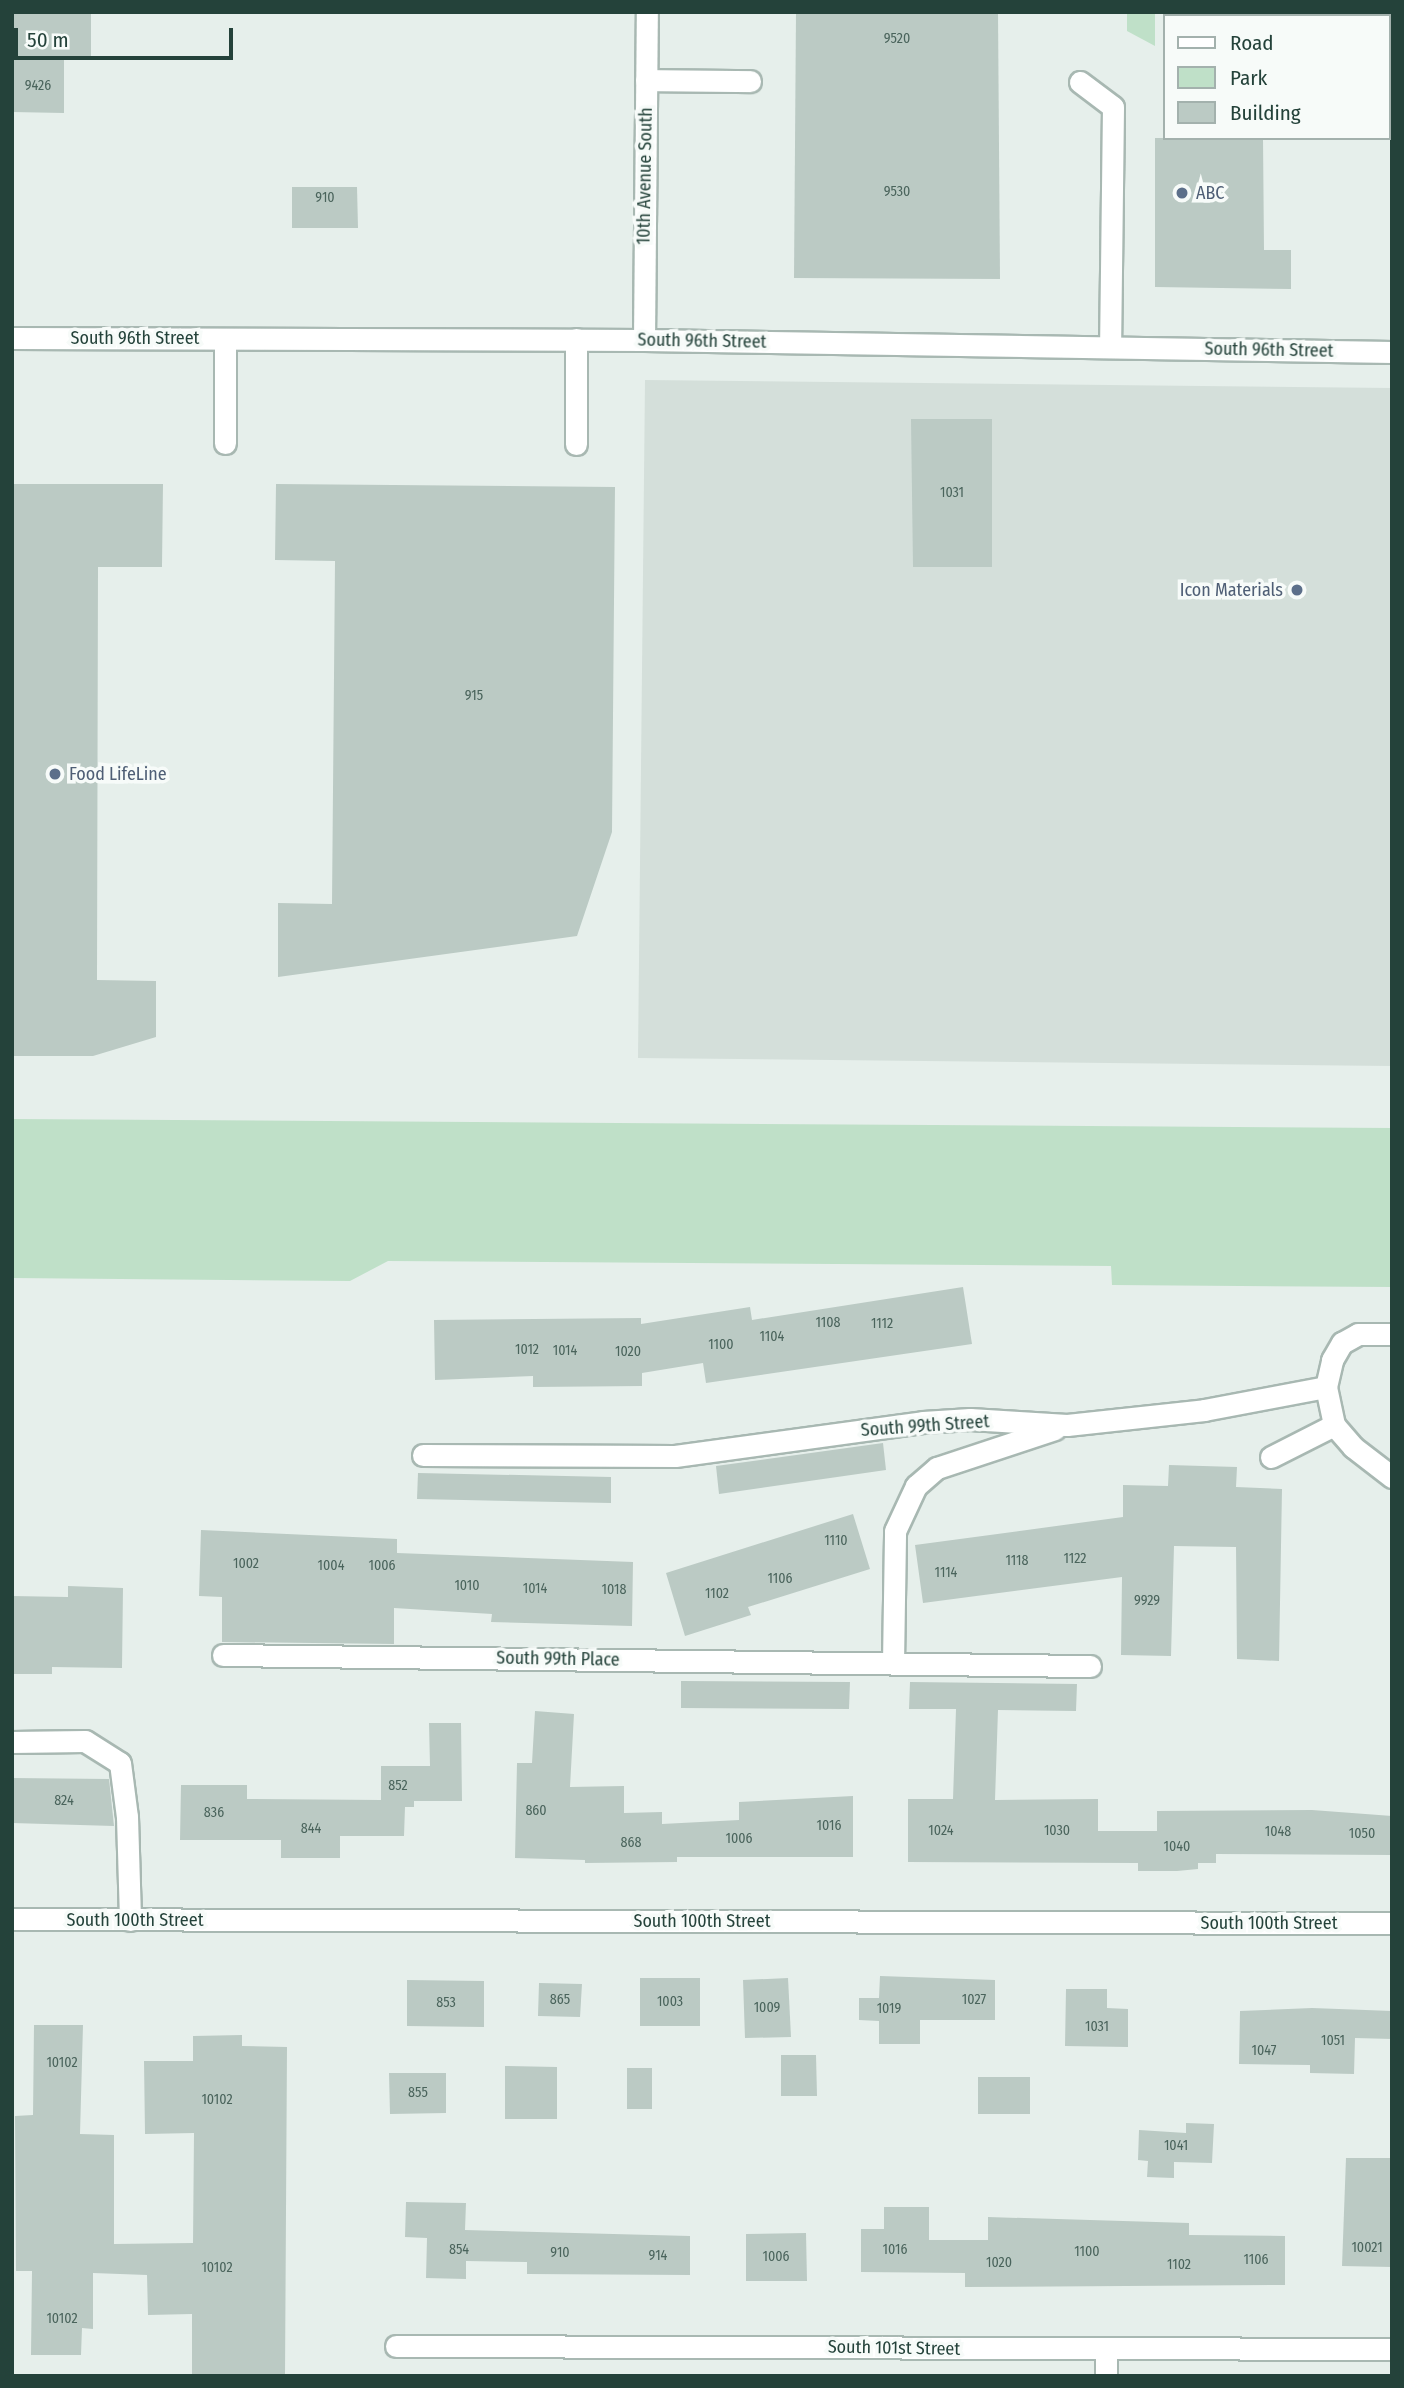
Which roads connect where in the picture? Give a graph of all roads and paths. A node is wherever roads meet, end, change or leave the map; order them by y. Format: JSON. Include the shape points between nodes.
{"nodes":[{"id":1,"x":647,"y":12,"type":"edge"},
{"id":2,"x":646,"y":80,"type":"junction"},
{"id":3,"x":750,"y":81,"type":"dead end"},
{"id":4,"x":1080,"y":82,"type":"dead end"},
{"id":5,"x":12,"y":338,"type":"edge"},
{"id":6,"x":225,"y":339,"type":"junction"},
{"id":7,"x":576,"y":339,"type":"junction"},
{"id":8,"x":644,"y":340,"type":"junction"},
{"id":9,"x":1110,"y":347,"type":"junction"},
{"id":10,"x":1392,"y":352,"type":"edge"},
{"id":11,"x":225,"y":443,"type":"dead end"},
{"id":12,"x":576,"y":444,"type":"dead end"},
{"id":13,"x":1392,"y":1334,"type":"edge"},
{"id":14,"x":1326,"y":1387,"type":"junction"},
{"id":15,"x":1067,"y":1425,"type":"junction"},
{"id":16,"x":1334,"y":1425,"type":"junction"},
{"id":17,"x":423,"y":1455,"type":"dead end"},
{"id":18,"x":1272,"y":1457,"type":"dead end"},
{"id":19,"x":1392,"y":1477,"type":"edge"},
{"id":20,"x":223,"y":1655,"type":"dead end"},
{"id":21,"x":893,"y":1663,"type":"junction"},
{"id":22,"x":1090,"y":1666,"type":"dead end"},
{"id":23,"x":12,"y":1742,"type":"edge"},
{"id":24,"x":12,"y":1919,"type":"edge"},
{"id":25,"x":130,"y":1920,"type":"junction"},
{"id":26,"x":1392,"y":1923,"type":"edge"},
{"id":27,"x":396,"y":2346,"type":"dead end"},
{"id":28,"x":1392,"y":2349,"type":"edge"},
{"id":29,"x":1106,"y":2351,"type":"junction"},
{"id":30,"x":1106,"y":2376,"type":"edge"}],
"edges":[{"from":1,"to":2,"type":"street","name":"10th Avenue South"},
{"from":2,"to":3,"type":"street"},
{"from":2,"to":8,"type":"street","name":"10th Avenue South"},
{"from":4,"to":9,"type":"street","via":[[1113,107]]},
{"from":5,"to":6,"type":"street","name":"South 96th Street"},
{"from":6,"to":7,"type":"street","name":"South 96th Street"},
{"from":6,"to":11,"type":"street"},
{"from":7,"to":8,"type":"street","name":"South 96th Street"},
{"from":7,"to":12,"type":"street"},
{"from":8,"to":9,"type":"street","name":"South 96th Street"},
{"from":9,"to":10,"type":"street","name":"South 96th Street"},
{"from":13,"to":14,"type":"street","via":[[1359,1334],[1342,1343],[1332,1360]]},
{"from":14,"to":15,"type":"street","name":"South 99th Street","via":[[1204,1410]]},
{"from":14,"to":16,"type":"street"},
{"from":15,"to":17,"type":"street","name":"South 99th Street","via":[[970,1419],[923,1422],[675,1456]]},
{"from":15,"to":21,"type":"street","via":[[937,1468],[916,1486],[895,1531]]},
{"from":16,"to":18,"type":"street"},
{"from":16,"to":19,"type":"street","via":[[1353,1447]]},
{"from":20,"to":21,"type":"street","name":"South 99th Place"},
{"from":21,"to":22,"type":"street","name":"South 99th Place"},
{"from":23,"to":25,"type":"street","via":[[85,1741],[120,1763],[127,1817]]},
{"from":24,"to":25,"type":"street","name":"South 100th Street"},
{"from":25,"to":26,"type":"street","name":"South 100th Street"},
{"from":27,"to":29,"type":"street","name":"South 101st Street"},
{"from":28,"to":29,"type":"street","name":"South 101st Street"},
{"from":29,"to":30,"type":"street"}]}
